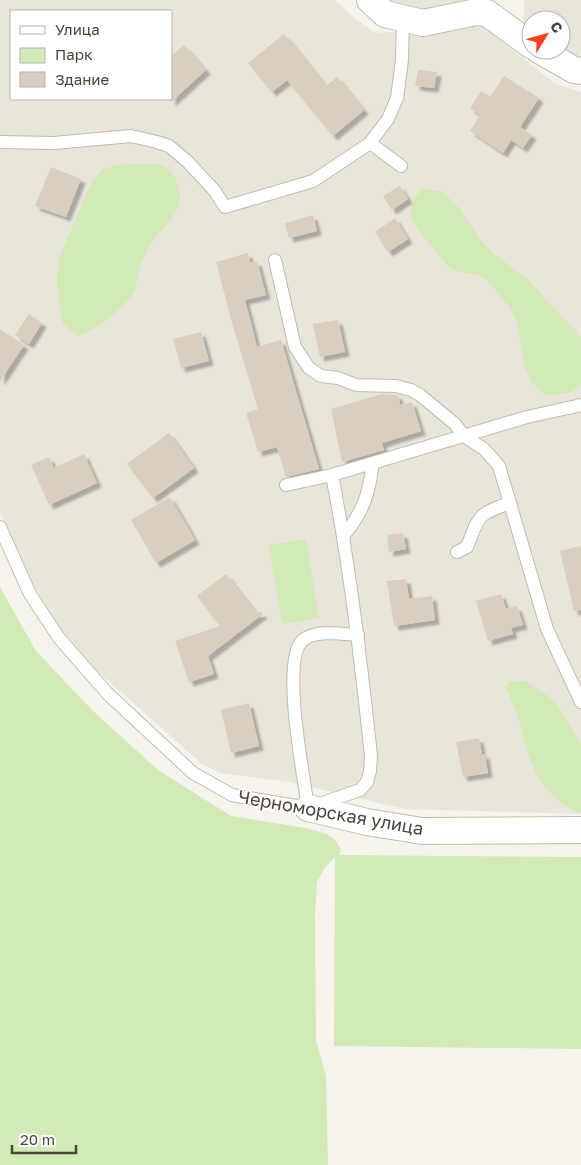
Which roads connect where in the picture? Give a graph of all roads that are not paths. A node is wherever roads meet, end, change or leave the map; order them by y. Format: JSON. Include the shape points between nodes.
{"nodes":[{"id":1,"x":370,"y":0,"type":"edge"},
{"id":2,"x":490,"y":6,"type":"edge"},
{"id":3,"x":403,"y":19,"type":"junction"},
{"id":4,"x":521,"y":35,"type":"edge"},
{"id":5,"x":556,"y":60,"type":"edge"},
{"id":6,"x":581,"y":71,"type":"edge"},
{"id":7,"x":0,"y":142,"type":"edge"},
{"id":8,"x":370,"y":144,"type":"junction"},
{"id":9,"x":401,"y":166,"type":"dead end"},
{"id":10,"x":275,"y":260,"type":"dead end"},
{"id":11,"x":581,"y":405,"type":"edge"},
{"id":12,"x":464,"y":436,"type":"junction"},
{"id":13,"x":374,"y":463,"type":"junction"},
{"id":14,"x":332,"y":475,"type":"junction"},
{"id":15,"x":286,"y":485,"type":"dead end"},
{"id":16,"x":510,"y":503,"type":"junction"},
{"id":17,"x":0,"y":527,"type":"edge"},
{"id":18,"x":344,"y":535,"type":"junction"},
{"id":19,"x":457,"y":552,"type":"dead end"},
{"id":20,"x":358,"y":635,"type":"junction"},
{"id":21,"x":581,"y":702,"type":"edge"},
{"id":22,"x":308,"y":808,"type":"junction"},
{"id":23,"x":581,"y":830,"type":"edge"}],
"edges":[{"from":1,"to":3,"type":"street","via":[[385,14]]},
{"from":2,"to":3,"type":"street","via":[[423,23]]},
{"from":2,"to":4,"type":"street"},
{"from":3,"to":8,"type":"lane","via":[[397,98],[388,119]]},
{"from":5,"to":6,"type":"street"},
{"from":7,"to":8,"type":"lane","via":[[131,136],[157,142],[169,146],[188,160],[224,207],[313,181]]},
{"from":8,"to":9,"type":"lane"},
{"from":10,"to":12,"type":"lane","via":[[296,347],[309,368],[320,376],[356,385],[396,386],[411,390],[454,424]]},
{"from":11,"to":12,"type":"lane"},
{"from":12,"to":13,"type":"lane"},
{"from":12,"to":16,"type":"lane","via":[[484,449],[499,466]]},
{"from":13,"to":14,"type":"lane"},
{"from":13,"to":18,"type":"lane","via":[[363,507]]},
{"from":14,"to":15,"type":"lane"},
{"from":14,"to":18,"type":"lane"},
{"from":16,"to":19,"type":"lane","via":[[482,515],[467,547]]},
{"from":16,"to":21,"type":"lane","via":[[547,629]]},
{"from":17,"to":22,"type":"lane","name":"Черноморская улица","via":[[30,594],[59,638],[108,694],[170,753],[193,773],[232,795]]},
{"from":18,"to":20,"type":"lane"},
{"from":20,"to":22,"type":"lane","via":[[371,756],[367,782],[360,790]]},
{"from":20,"to":22,"type":"lane","via":[[320,633],[303,639],[296,649],[293,673],[296,721]]},
{"from":22,"to":23,"type":"street","name":"Черноморская улица","via":[[422,831]]}]}
